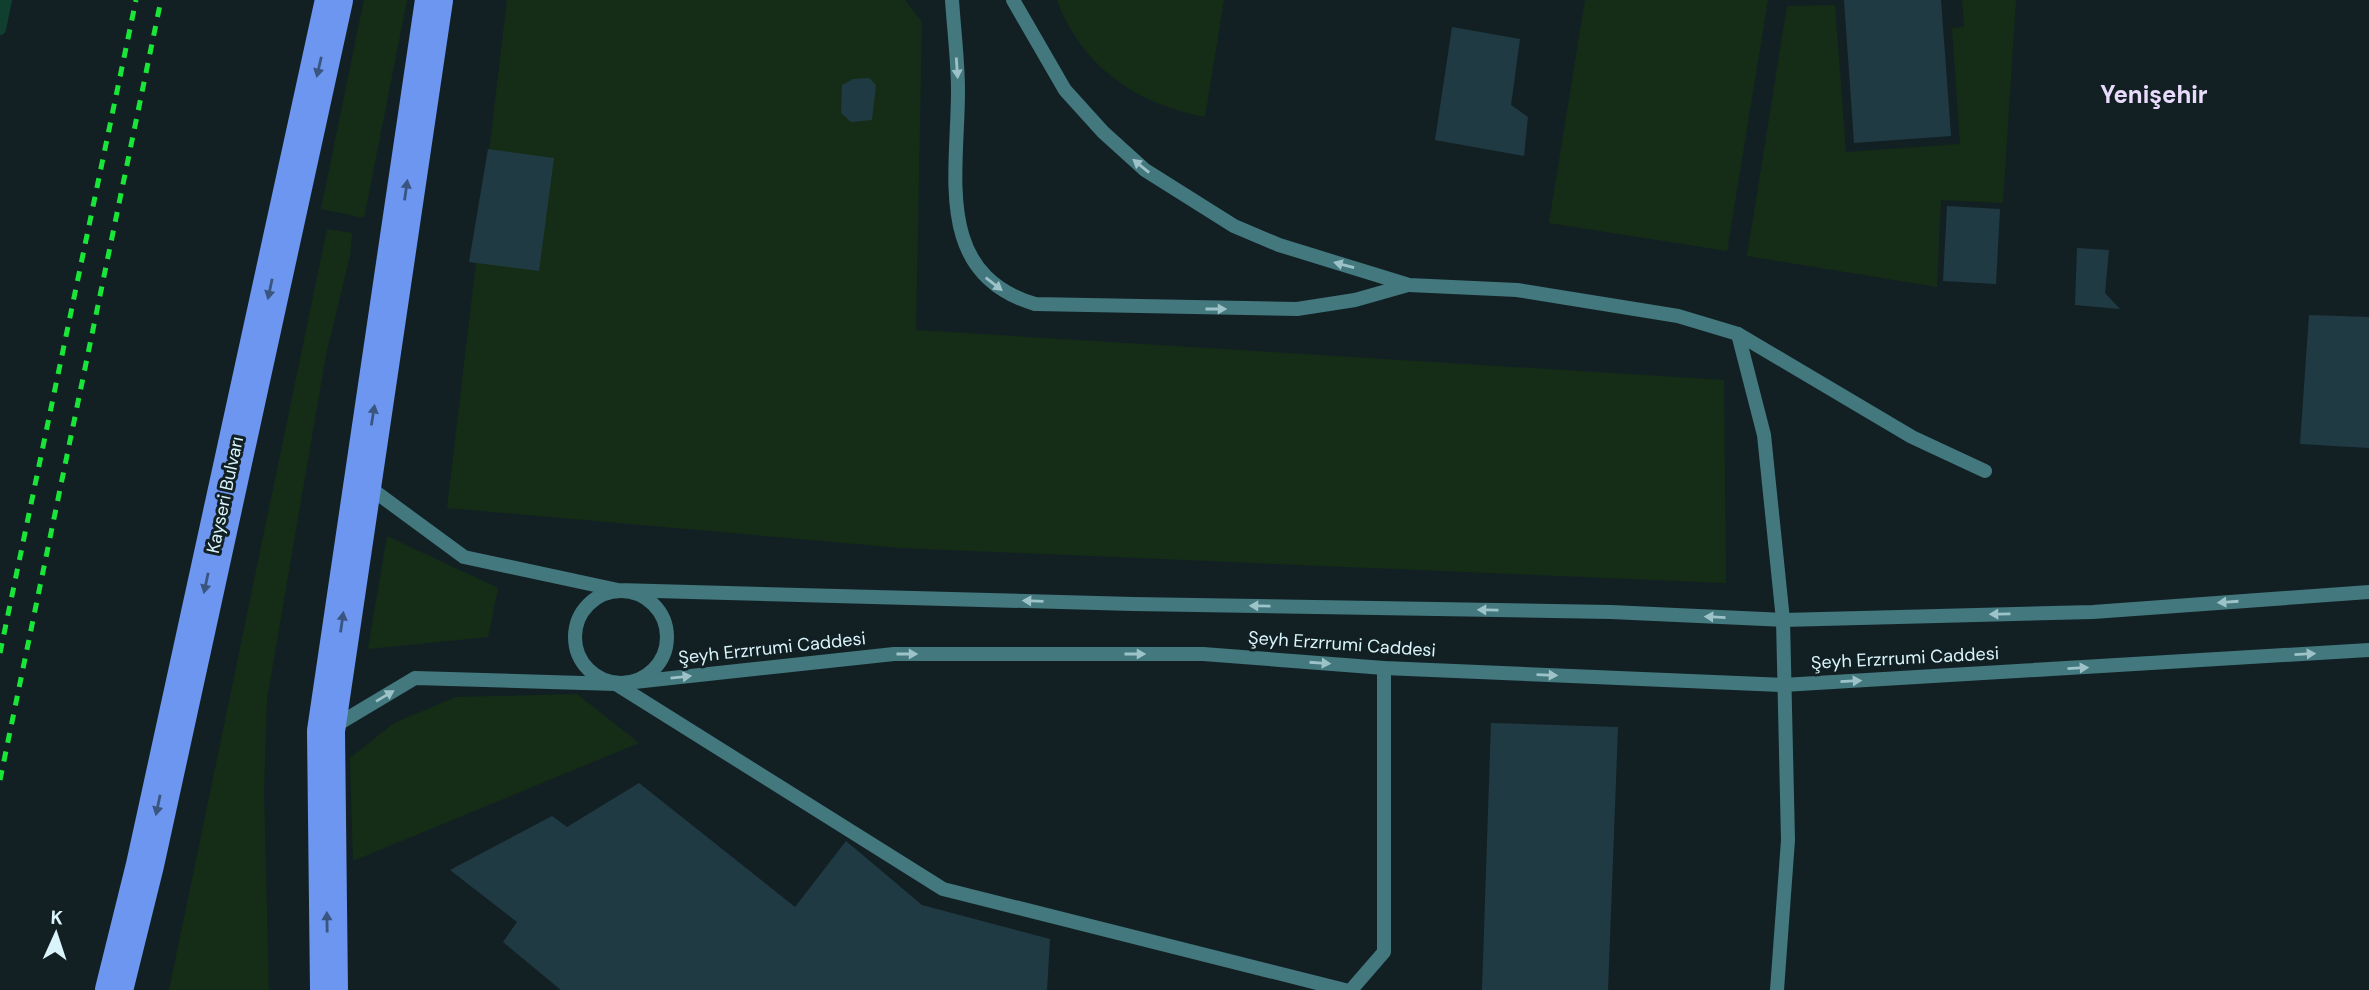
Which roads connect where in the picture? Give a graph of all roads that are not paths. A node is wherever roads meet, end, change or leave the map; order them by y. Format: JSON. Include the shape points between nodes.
{"nodes":[{"id":1,"x":334,"y":0,"type":"edge"},
{"id":2,"x":434,"y":0,"type":"edge"},
{"id":3,"x":952,"y":0,"type":"edge"},
{"id":4,"x":1013,"y":0,"type":"edge"},
{"id":5,"x":1409,"y":285,"type":"junction"},
{"id":6,"x":1738,"y":334,"type":"junction"},
{"id":7,"x":1985,"y":471,"type":"dead end"},
{"id":8,"x":362,"y":482,"type":"junction"},
{"id":9,"x":618,"y":590,"type":"junction"},
{"id":10,"x":2369,"y":592,"type":"edge"},
{"id":11,"x":1783,"y":620,"type":"junction"},
{"id":12,"x":2369,"y":650,"type":"edge"},
{"id":13,"x":1384,"y":668,"type":"junction"},
{"id":14,"x":616,"y":684,"type":"junction"},
{"id":15,"x":1783,"y":685,"type":"junction"},
{"id":16,"x":326,"y":731,"type":"junction"},
{"id":17,"x":114,"y":990,"type":"edge"},
{"id":18,"x":329,"y":990,"type":"edge"},
{"id":19,"x":1345,"y":990,"type":"edge"},
{"id":20,"x":1351,"y":990,"type":"edge"},
{"id":21,"x":1777,"y":990,"type":"edge"}],
"edges":[{"from":1,"to":17,"type":"main road","name":"Kayseri Bulvarı","one_way":true},
{"from":8,"to":2,"type":"main road","one_way":true},
{"from":3,"to":5,"type":"street","one_way":true,"via":[[958,89],[958,218],[970,258],[998,289],[1035,304],[1297,309]]},
{"from":5,"to":4,"type":"street","one_way":true,"via":[[1279,246],[1234,226],[1145,170],[1102,132],[1065,90]]},
{"from":5,"to":6,"type":"street","via":[[1517,290],[1678,316]]},
{"from":6,"to":7,"type":"street","via":[[1912,437]]},
{"from":6,"to":11,"type":"street","via":[[1764,436]]},
{"from":8,"to":9,"type":"street","name":"Şeyh Erzrrumi Caddesi","via":[[464,557]]},
{"from":16,"to":8,"type":"main road","one_way":true},
{"from":11,"to":9,"type":"street","name":"Şeyh Erzrrumi Caddesi","one_way":true,"via":[[1611,612]]},
{"from":9,"to":14,"type":"street","via":[[590,603],[575,629],[577,652],[588,671]]},
{"from":9,"to":14,"type":"street","via":[[634,592],[653,604],[666,624],[668,638],[657,668],[646,678]]},
{"from":10,"to":11,"type":"street","name":"Şeyh Erzrrumi Caddesi","one_way":true,"via":[[2093,612]]},
{"from":11,"to":15,"type":"street"},
{"from":15,"to":12,"type":"street","name":"Şeyh Erzrrumi Caddesi","one_way":true},
{"from":14,"to":13,"type":"street","name":"Şeyh Erzrrumi Caddesi","one_way":true,"via":[[894,654],[1203,654]]},
{"from":13,"to":15,"type":"street","name":"Şeyh Erzrrumi Caddesi","one_way":true},
{"from":13,"to":20,"type":"street","via":[[1384,952]]},
{"from":16,"to":14,"type":"street","name":"Şeyh Erzrrumi Caddesi","one_way":true,"via":[[415,678]]},
{"from":14,"to":19,"type":"street","via":[[943,889]]},
{"from":15,"to":21,"type":"street","via":[[1788,840]]},
{"from":18,"to":16,"type":"main road","one_way":true}]}
